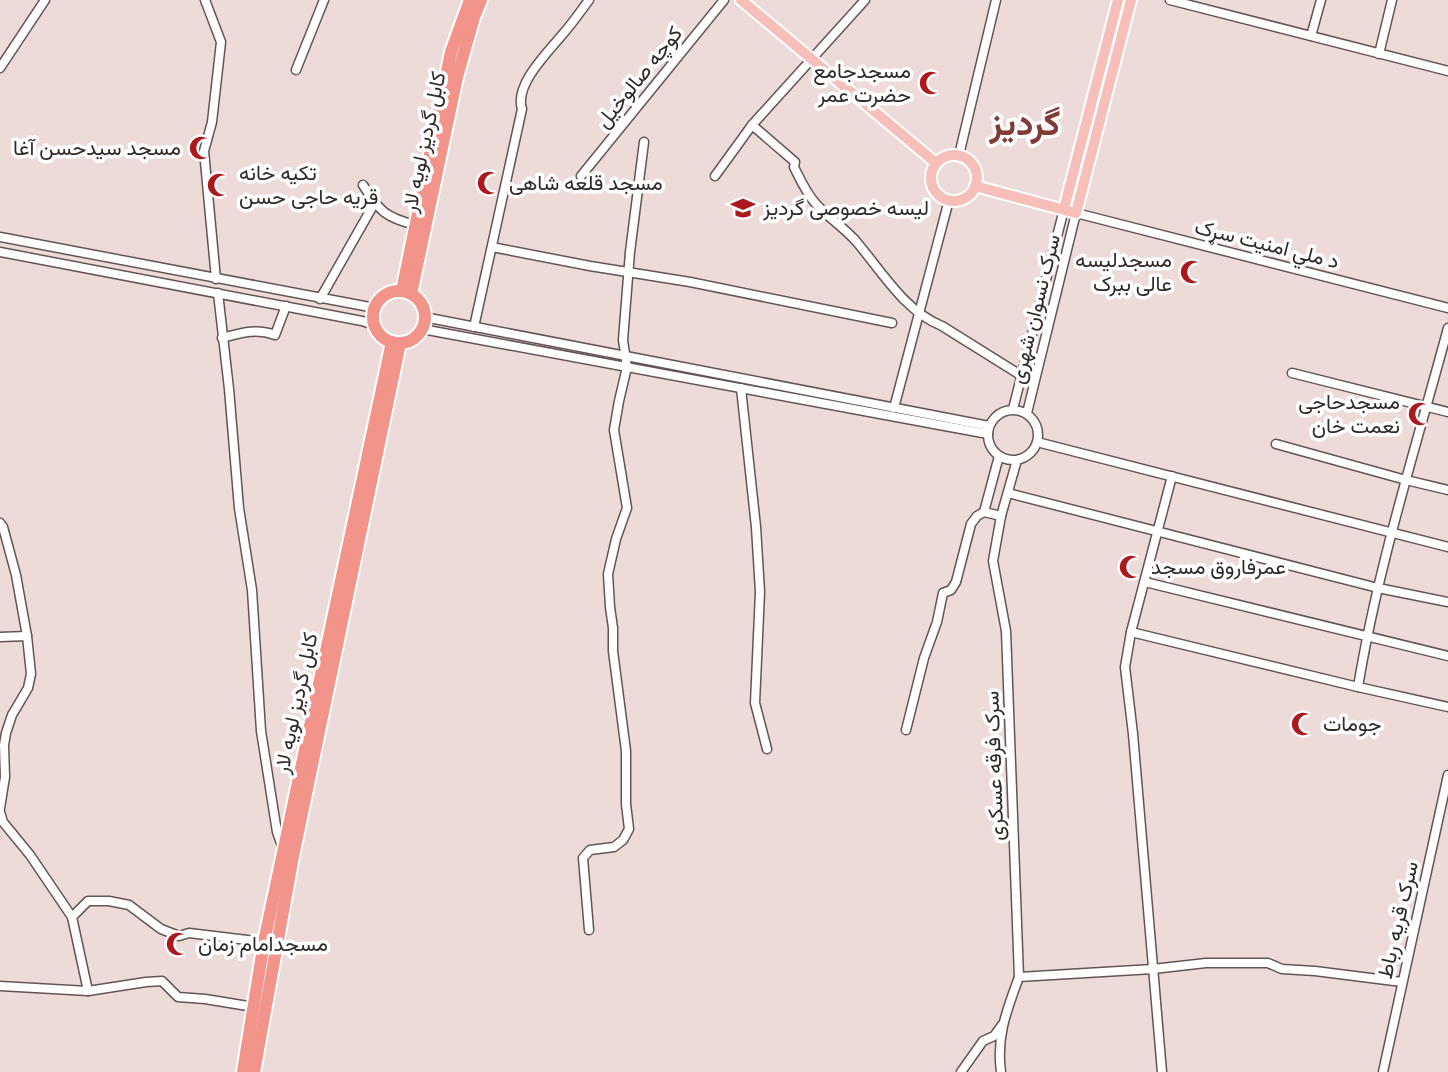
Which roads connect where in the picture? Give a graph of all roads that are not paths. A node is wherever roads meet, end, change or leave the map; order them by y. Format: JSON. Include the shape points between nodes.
{"nodes":[{"id":1,"x":45,"y":0,"type":"edge"},
{"id":2,"x":205,"y":0,"type":"edge"},
{"id":3,"x":324,"y":0,"type":"edge"},
{"id":4,"x":470,"y":0,"type":"edge"},
{"id":5,"x":481,"y":0,"type":"edge"},
{"id":6,"x":589,"y":0,"type":"edge"},
{"id":7,"x":724,"y":0,"type":"edge"},
{"id":8,"x":741,"y":0,"type":"edge"},
{"id":9,"x":865,"y":0,"type":"edge"},
{"id":10,"x":996,"y":0,"type":"edge"},
{"id":11,"x":1118,"y":0,"type":"edge"},
{"id":12,"x":1131,"y":0,"type":"edge"},
{"id":13,"x":1170,"y":0,"type":"edge"},
{"id":14,"x":1321,"y":0,"type":"edge"},
{"id":15,"x":1392,"y":0,"type":"edge"},
{"id":16,"x":1311,"y":36,"type":"junction"},
{"id":17,"x":1379,"y":54,"type":"junction"},
{"id":18,"x":812,"y":60,"type":"junction"},
{"id":19,"x":0,"y":68,"type":"edge"},
{"id":20,"x":296,"y":70,"type":"dead end"},
{"id":21,"x":1448,"y":71,"type":"edge"},
{"id":22,"x":752,"y":125,"type":"junction"},
{"id":23,"x":644,"y":142,"type":"dead end"},
{"id":24,"x":959,"y":155,"type":"junction"},
{"id":25,"x":936,"y":163,"type":"junction"},
{"id":26,"x":581,"y":176,"type":"dead end"},
{"id":27,"x":715,"y":176,"type":"dead end"},
{"id":28,"x":363,"y":185,"type":"dead end"},
{"id":29,"x":975,"y":186,"type":"junction"},
{"id":30,"x":949,"y":200,"type":"junction"},
{"id":31,"x":374,"y":204,"type":"junction"},
{"id":32,"x":1064,"y":209,"type":"junction"},
{"id":33,"x":1076,"y":213,"type":"junction"},
{"id":34,"x":416,"y":225,"type":"junction"},
{"id":35,"x":0,"y":237,"type":"edge"},
{"id":36,"x":492,"y":247,"type":"junction"},
{"id":37,"x":0,"y":252,"type":"edge"},
{"id":38,"x":628,"y":272,"type":"junction"},
{"id":39,"x":216,"y":279,"type":"junction"},
{"id":40,"x":218,"y":293,"type":"junction"},
{"id":41,"x":406,"y":293,"type":"junction"},
{"id":42,"x":320,"y":299,"type":"junction"},
{"id":43,"x":286,"y":306,"type":"junction"},
{"id":44,"x":374,"y":308,"type":"junction"},
{"id":45,"x":1448,"y":308,"type":"edge"},
{"id":46,"x":919,"y":313,"type":"junction"},
{"id":47,"x":423,"y":323,"type":"junction"},
{"id":48,"x":892,"y":323,"type":"dead end"},
{"id":49,"x":374,"y":325,"type":"junction"},
{"id":50,"x":474,"y":327,"type":"junction"},
{"id":51,"x":1448,"y":328,"type":"edge"},
{"id":52,"x":222,"y":338,"type":"junction"},
{"id":53,"x":396,"y":342,"type":"junction"},
{"id":54,"x":625,"y":356,"type":"junction"},
{"id":55,"x":627,"y":367,"type":"junction"},
{"id":56,"x":1292,"y":373,"type":"dead end"},
{"id":57,"x":1022,"y":376,"type":"junction"},
{"id":58,"x":741,"y":388,"type":"junction"},
{"id":59,"x":1427,"y":405,"type":"junction"},
{"id":60,"x":894,"y":408,"type":"junction"},
{"id":61,"x":1013,"y":409,"type":"junction"},
{"id":62,"x":1448,"y":412,"type":"edge"},
{"id":63,"x":1027,"y":413,"type":"junction"},
{"id":64,"x":988,"y":430,"type":"junction"},
{"id":65,"x":1037,"y":442,"type":"junction"},
{"id":66,"x":1276,"y":444,"type":"dead end"},
{"id":67,"x":999,"y":456,"type":"junction"},
{"id":68,"x":1017,"y":460,"type":"junction"},
{"id":69,"x":1172,"y":476,"type":"junction"},
{"id":70,"x":1406,"y":480,"type":"junction"},
{"id":71,"x":1448,"y":490,"type":"edge"},
{"id":72,"x":1008,"y":493,"type":"junction"},
{"id":73,"x":984,"y":512,"type":"junction"},
{"id":74,"x":1001,"y":516,"type":"junction"},
{"id":75,"x":0,"y":523,"type":"edge"},
{"id":76,"x":1158,"y":531,"type":"junction"},
{"id":77,"x":1392,"y":533,"type":"junction"},
{"id":78,"x":1448,"y":547,"type":"edge"},
{"id":79,"x":1145,"y":582,"type":"junction"},
{"id":80,"x":1378,"y":587,"type":"junction"},
{"id":81,"x":1448,"y":602,"type":"edge"},
{"id":82,"x":1131,"y":632,"type":"junction"},
{"id":83,"x":27,"y":636,"type":"junction"},
{"id":84,"x":1366,"y":636,"type":"junction"},
{"id":85,"x":0,"y":637,"type":"edge"},
{"id":86,"x":1448,"y":656,"type":"edge"},
{"id":87,"x":1357,"y":687,"type":"junction"},
{"id":88,"x":1448,"y":707,"type":"edge"},
{"id":89,"x":906,"y":730,"type":"dead end"},
{"id":90,"x":766,"y":749,"type":"dead end"},
{"id":91,"x":1448,"y":775,"type":"edge"},
{"id":92,"x":0,"y":810,"type":"edge"},
{"id":93,"x":284,"y":852,"type":"junction"},
{"id":94,"x":72,"y":917,"type":"junction"},
{"id":95,"x":589,"y":930,"type":"dead end"},
{"id":96,"x":264,"y":942,"type":"junction"},
{"id":97,"x":1153,"y":969,"type":"junction"},
{"id":98,"x":1019,"y":977,"type":"junction"},
{"id":99,"x":1402,"y":982,"type":"junction"},
{"id":100,"x":0,"y":986,"type":"edge"},
{"id":101,"x":88,"y":991,"type":"junction"},
{"id":102,"x":254,"y":1007,"type":"junction"},
{"id":103,"x":1002,"y":1024,"type":"junction"},
{"id":104,"x":243,"y":1072,"type":"edge"},
{"id":105,"x":254,"y":1072,"type":"edge"},
{"id":106,"x":961,"y":1072,"type":"edge"},
{"id":107,"x":1001,"y":1072,"type":"edge"},
{"id":108,"x":1162,"y":1072,"type":"edge"},
{"id":109,"x":1383,"y":1072,"type":"edge"}],
"edges":[{"from":1,"to":19,"type":"street"},
{"from":2,"to":39,"type":"street","via":[[221,42],[204,151]]},
{"from":3,"to":20,"type":"street"},
{"from":4,"to":34,"type":"highway","name":"کابل گردیز لویه لار","via":[[451,52]]},
{"from":5,"to":41,"type":"highway","name":"کابل گردیز لویه لار","via":[[457,77]]},
{"from":6,"to":36,"type":"street","via":[[532,72],[523,91]]},
{"from":7,"to":26,"type":"street","name":"کوچه صالوخیل"},
{"from":8,"to":18,"type":"main road"},
{"from":9,"to":18,"type":"street"},
{"from":10,"to":24,"type":"street"},
{"from":11,"to":32,"type":"main road"},
{"from":12,"to":33,"type":"main road"},
{"from":13,"to":16,"type":"street"},
{"from":14,"to":16,"type":"street"},
{"from":15,"to":17,"type":"street"},
{"from":16,"to":17,"type":"street"},
{"from":17,"to":21,"type":"street"},
{"from":18,"to":22,"type":"street"},
{"from":18,"to":25,"type":"main road"},
{"from":22,"to":27,"type":"street"},
{"from":22,"to":46,"type":"street","via":[[795,162],[816,204],[840,224]]},
{"from":23,"to":38,"type":"street"},
{"from":24,"to":25,"type":"main road"},
{"from":24,"to":29,"type":"main road","via":[[976,171]]},
{"from":25,"to":30,"type":"main road","via":[[932,185]]},
{"from":28,"to":31,"type":"street"},
{"from":29,"to":30,"type":"main road","via":[[965,198]]},
{"from":29,"to":32,"type":"main road"},
{"from":30,"to":46,"type":"street"},
{"from":31,"to":34,"type":"street","via":[[395,220]]},
{"from":31,"to":42,"type":"street"},
{"from":32,"to":33,"type":"main road"},
{"from":32,"to":57,"type":"street","name":"سرک نسوان شهری"},
{"from":33,"to":45,"type":"street","name":"د ملي امنیت سړک"},
{"from":33,"to":63,"type":"street","name":"سرک نسوان شهری"},
{"from":34,"to":41,"type":"highway","name":"کابل گردیز لویه لار"},
{"from":35,"to":39,"type":"street"},
{"from":36,"to":38,"type":"street"},
{"from":36,"to":50,"type":"street"},
{"from":37,"to":40,"type":"street"},
{"from":38,"to":48,"type":"street"},
{"from":38,"to":54,"type":"street","via":[[622,340]]},
{"from":39,"to":42,"type":"street"},
{"from":40,"to":43,"type":"street"},
{"from":40,"to":52,"type":"street"},
{"from":41,"to":44,"type":"highway","via":[[386,295]]},
{"from":41,"to":47,"type":"highway","via":[[422,306]]},
{"from":42,"to":44,"type":"street"},
{"from":43,"to":49,"type":"street"},
{"from":43,"to":52,"type":"street","via":[[275,334],[249,332]]},
{"from":44,"to":49,"type":"highway"},
{"from":46,"to":57,"type":"street"},
{"from":46,"to":60,"type":"street"},
{"from":47,"to":50,"type":"street"},
{"from":47,"to":53,"type":"highway","via":[[416,337]]},
{"from":47,"to":55,"type":"street"},
{"from":49,"to":53,"type":"highway","via":[[384,338]]},
{"from":50,"to":54,"type":"street"},
{"from":51,"to":59,"type":"street"},
{"from":52,"to":93,"type":"street","via":[[252,590],[261,732]]},
{"from":53,"to":93,"type":"highway","name":"کابل گردیز لویه لار"},
{"from":53,"to":105,"type":"highway","name":"کابل گردیز لویه لار"},
{"from":54,"to":55,"type":"street"},
{"from":54,"to":60,"type":"street"},
{"from":55,"to":58,"type":"street"},
{"from":55,"to":95,"type":"street","via":[[614,430],[627,508],[608,574],[629,829],[614,847],[590,850],[583,858]]},
{"from":56,"to":59,"type":"street"},
{"from":57,"to":61,"type":"street","name":"سرک نسوان شهری"},
{"from":58,"to":64,"type":"street"},
{"from":58,"to":90,"type":"street","via":[[760,592],[755,703]]},
{"from":59,"to":62,"type":"street"},
{"from":59,"to":70,"type":"street"},
{"from":60,"to":64,"type":"street"},
{"from":61,"to":63,"type":"street"},
{"from":61,"to":64,"type":"street","via":[[999,414]]},
{"from":63,"to":65,"type":"street","via":[[1036,424]]},
{"from":64,"to":67,"type":"street","via":[[990,446]]},
{"from":65,"to":68,"type":"street","via":[[1029,454]]},
{"from":65,"to":69,"type":"street"},
{"from":66,"to":70,"type":"street"},
{"from":67,"to":68,"type":"street"},
{"from":67,"to":73,"type":"street"},
{"from":68,"to":72,"type":"street","name":"سرک فرقه عسکری"},
{"from":69,"to":76,"type":"street"},
{"from":69,"to":77,"type":"street"},
{"from":70,"to":71,"type":"street"},
{"from":70,"to":77,"type":"street"},
{"from":72,"to":74,"type":"street","name":"سرک فرقه عسکری"},
{"from":72,"to":76,"type":"street"},
{"from":73,"to":74,"type":"street"},
{"from":73,"to":89,"type":"street","via":[[971,524],[956,582],[943,593]]},
{"from":74,"to":98,"type":"street","name":"سرک فرقه عسکری","via":[[993,561],[1006,631]]},
{"from":75,"to":83,"type":"street"},
{"from":76,"to":79,"type":"street"},
{"from":76,"to":80,"type":"street"},
{"from":77,"to":78,"type":"street"},
{"from":77,"to":80,"type":"street"},
{"from":79,"to":82,"type":"street"},
{"from":79,"to":84,"type":"street"},
{"from":80,"to":81,"type":"street"},
{"from":80,"to":84,"type":"street"},
{"from":82,"to":87,"type":"street"},
{"from":82,"to":97,"type":"street","via":[[1125,667]]},
{"from":83,"to":85,"type":"street"},
{"from":83,"to":92,"type":"street","via":[[31,674],[6,733]]},
{"from":84,"to":86,"type":"street"},
{"from":84,"to":87,"type":"street"},
{"from":87,"to":88,"type":"street"},
{"from":91,"to":99,"type":"street","name":"سرک قریه رباط"},
{"from":92,"to":94,"type":"street","via":[[3,822]]},
{"from":93,"to":96,"type":"highway","name":"کابل گردیز لویه لار"},
{"from":94,"to":96,"type":"street","via":[[88,901],[109,901],[129,905],[161,929],[179,936],[189,933]]},
{"from":94,"to":101,"type":"street"},
{"from":96,"to":102,"type":"highway","name":"کابل گردیز لویه لار"},
{"from":97,"to":98,"type":"street"},
{"from":97,"to":99,"type":"street","via":[[1268,963],[1282,969]]},
{"from":97,"to":108,"type":"street"},
{"from":98,"to":103,"type":"street","name":"سرک فرقه عسکری"},
{"from":99,"to":109,"type":"street","name":"سرک قریه رباط"},
{"from":100,"to":101,"type":"street"},
{"from":101,"to":102,"type":"street","via":[[162,981],[178,998]]},
{"from":102,"to":104,"type":"highway","name":"کابل گردیز لویه لار"},
{"from":103,"to":106,"type":"street"},
{"from":103,"to":107,"type":"street","name":"سرک فرقه عسکری"}]}
